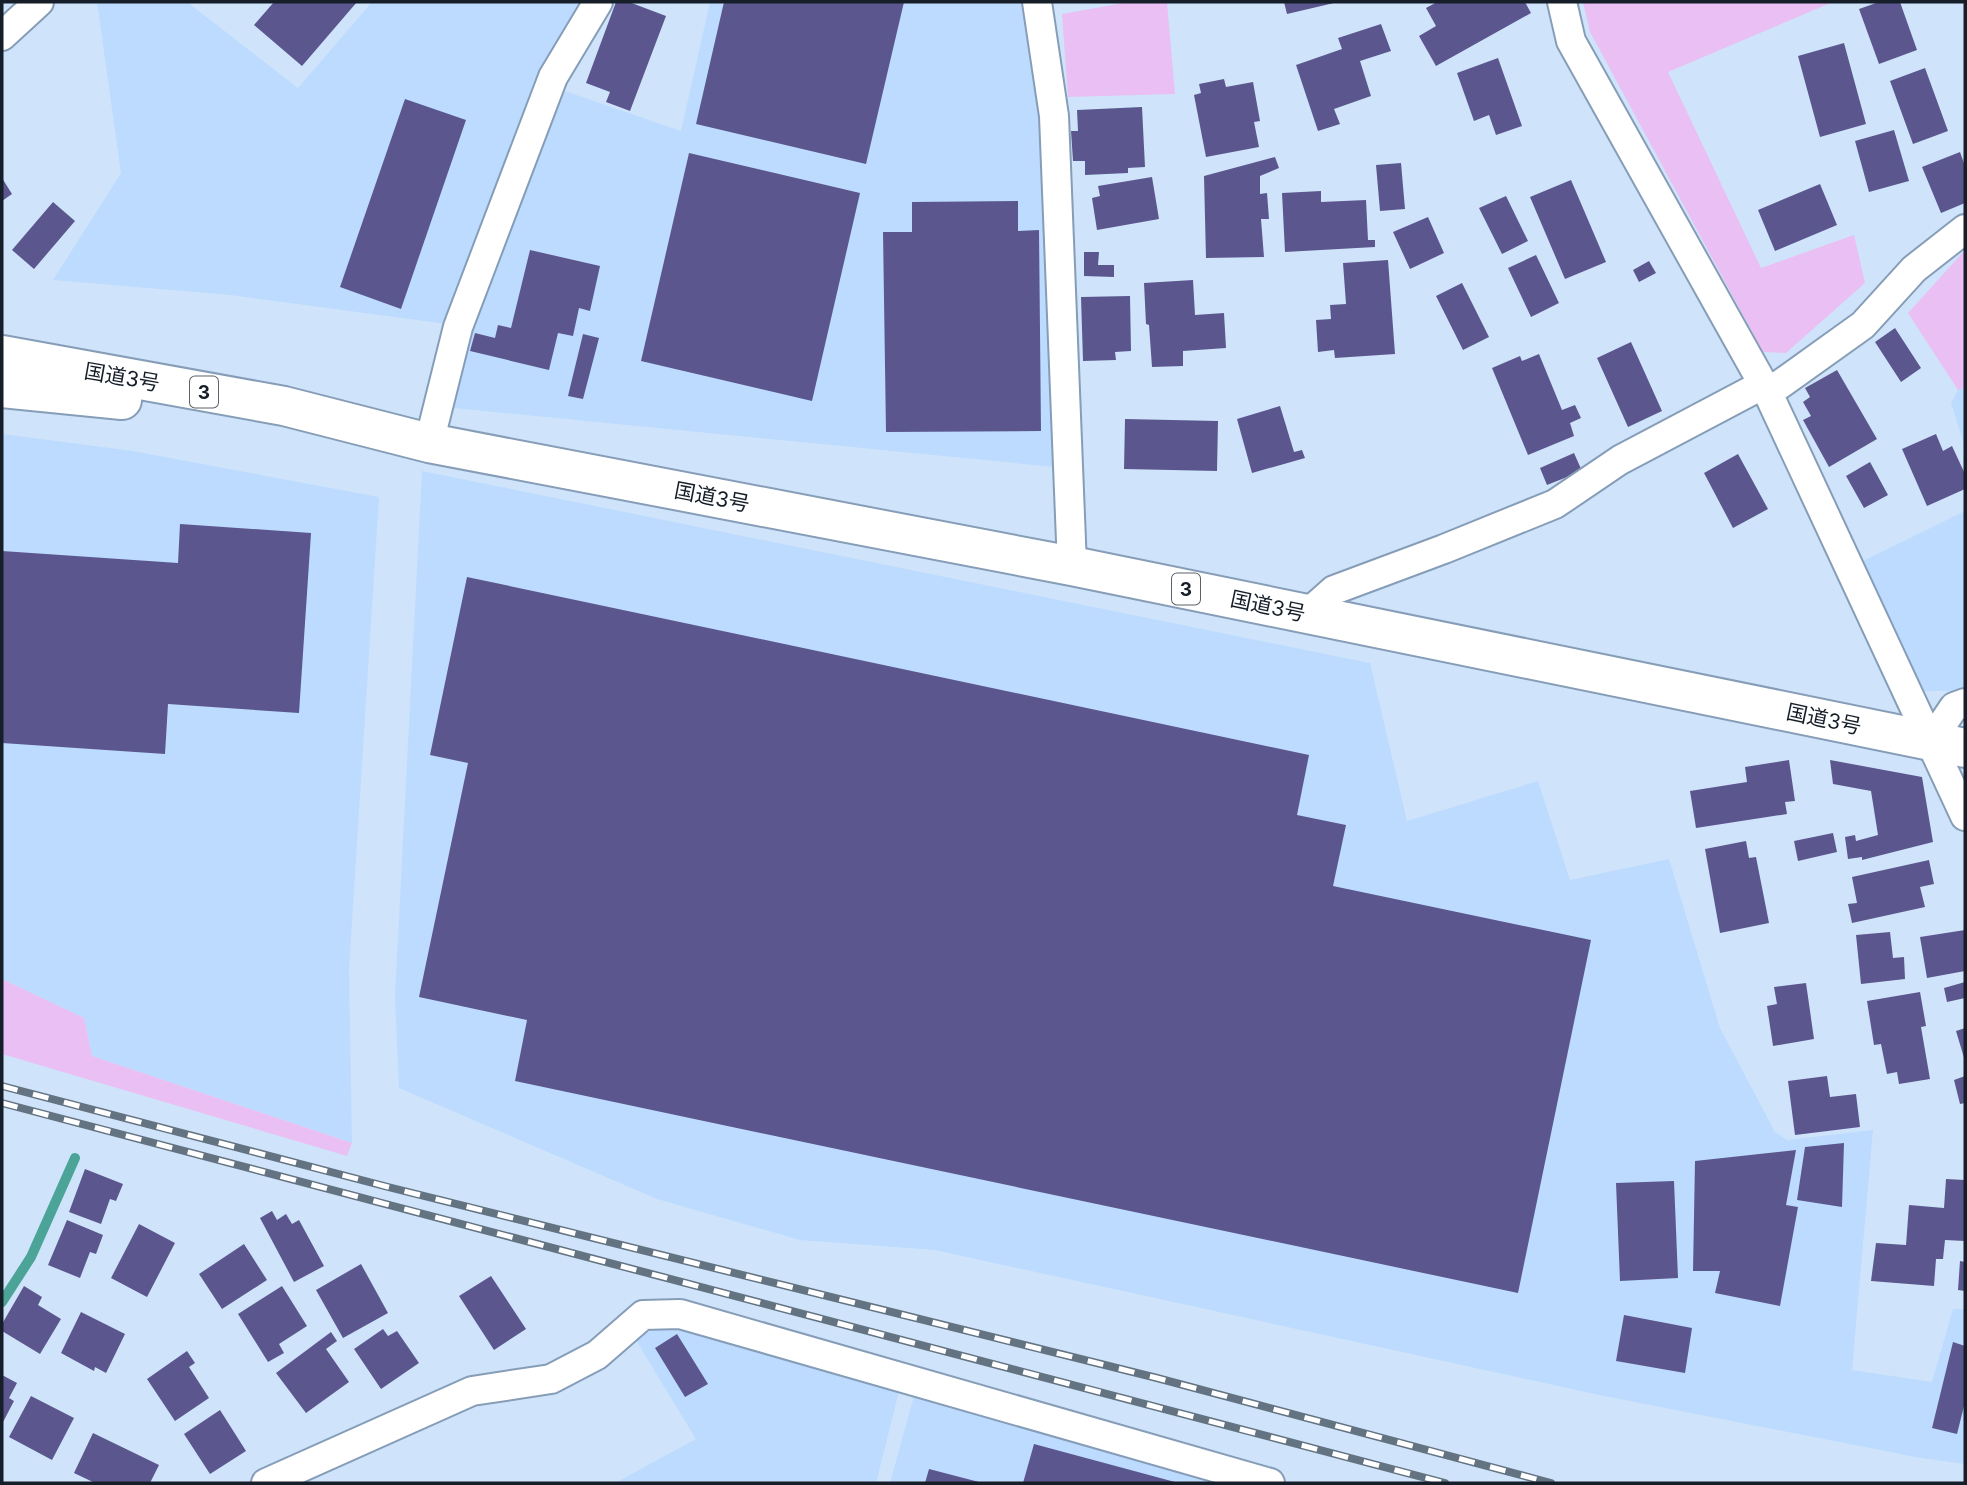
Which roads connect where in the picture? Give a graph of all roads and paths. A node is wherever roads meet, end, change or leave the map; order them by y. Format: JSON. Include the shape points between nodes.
{"nodes":[{"id":1,"x":39,"y":2,"type":"edge"},
{"id":2,"x":598,"y":2,"type":"edge"},
{"id":3,"x":1037,"y":2,"type":"edge"},
{"id":4,"x":1562,"y":2,"type":"edge"},
{"id":5,"x":2,"y":36,"type":"edge"},
{"id":6,"x":1965,"y":229,"type":"edge"},
{"id":7,"x":2,"y":355,"type":"edge"},
{"id":8,"x":2,"y":388,"type":"edge"},
{"id":9,"x":1765,"y":389,"type":"junction"},
{"id":10,"x":417,"y":440,"type":"junction"},
{"id":11,"x":1072,"y":566,"type":"junction"},
{"id":12,"x":1307,"y":614,"type":"junction"},
{"id":13,"x":1965,"y":703,"type":"edge"},
{"id":14,"x":1948,"y":745,"type":"edge"},
{"id":15,"x":1965,"y":816,"type":"edge"},
{"id":16,"x":266,"y":1483,"type":"edge"},
{"id":17,"x":1270,"y":1483,"type":"edge"}],
"edges":[{"from":1,"to":5,"type":"street"},
{"from":2,"to":10,"type":"street","via":[[553,77]]},
{"from":3,"to":11,"type":"street","via":[[1054,116]]},
{"from":4,"to":9,"type":"street","via":[[1570,41]]},
{"from":6,"to":9,"type":"street","via":[[1914,269],[1863,325]]},
{"from":7,"to":10,"type":"highway","name":"国道3号","number":"3","via":[[284,406]]},
{"from":8,"to":10,"type":"highway","name":"国道3号","number":"3"},
{"from":9,"to":12,"type":"street","via":[[1620,460],[1555,503],[1334,590]]},
{"from":9,"to":14,"type":"street"},
{"from":10,"to":11,"type":"highway","name":"国道3号","number":"3"},
{"from":11,"to":12,"type":"highway","name":"国道3号","number":"3"},
{"from":12,"to":14,"type":"highway","name":"国道3号","number":"3"},
{"from":13,"to":14,"type":"street","via":[[1954,707]]},
{"from":14,"to":15,"type":"street"},
{"from":16,"to":17,"type":"street","via":[[472,1391],[551,1379],[597,1355],[643,1315],[680,1314]]}]}
